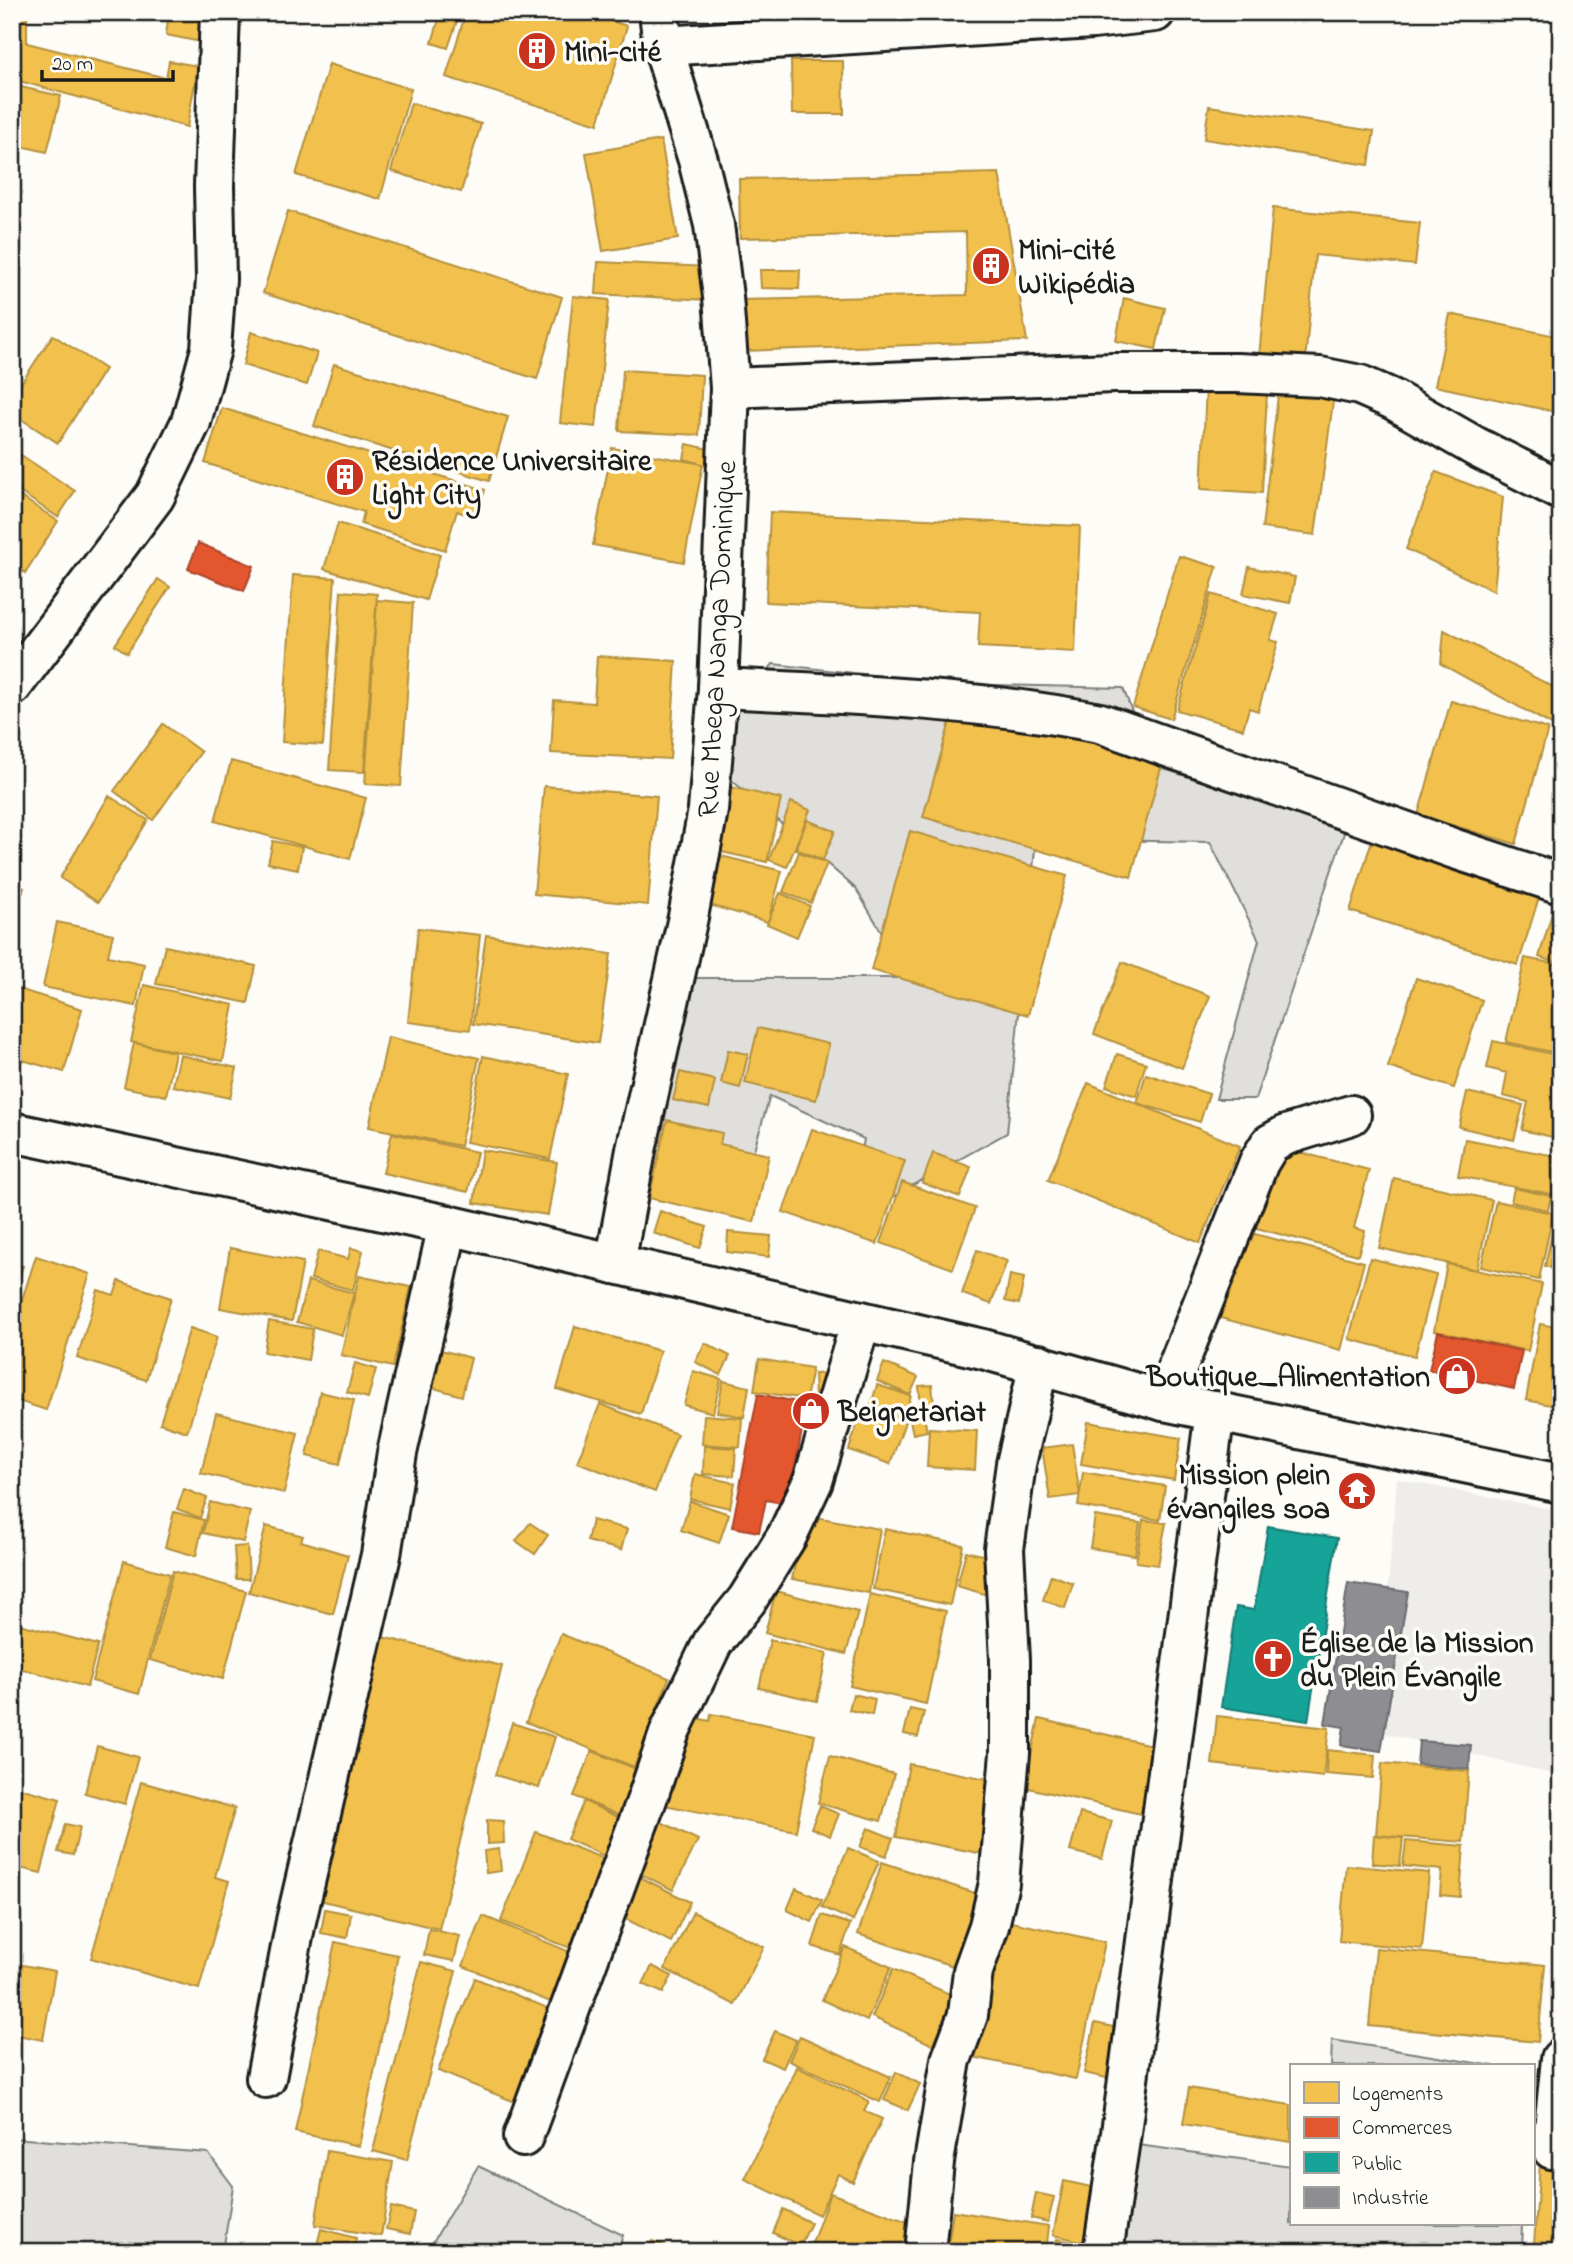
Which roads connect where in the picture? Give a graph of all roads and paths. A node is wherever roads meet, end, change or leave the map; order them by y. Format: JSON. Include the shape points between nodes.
{"nodes":[{"id":1,"x":220,"y":12,"type":"edge"},
{"id":2,"x":1155,"y":12,"type":"edge"},
{"id":3,"x":1093,"y":16,"type":"edge"},
{"id":4,"x":661,"y":29,"type":"edge"},
{"id":5,"x":730,"y":388,"type":"junction"},
{"id":6,"x":1561,"y":489,"type":"edge"},
{"id":7,"x":12,"y":686,"type":"edge"},
{"id":8,"x":718,"y":688,"type":"junction"},
{"id":9,"x":1561,"y":884,"type":"edge"},
{"id":10,"x":1351,"y":1115,"type":"dead end"},
{"id":11,"x":12,"y":1132,"type":"edge"},
{"id":12,"x":448,"y":1224,"type":"junction"},
{"id":13,"x":615,"y":1264,"type":"junction"},
{"id":14,"x":861,"y":1321,"type":"junction"},
{"id":15,"x":1039,"y":1364,"type":"junction"},
{"id":16,"x":1164,"y":1401,"type":"junction"},
{"id":17,"x":1215,"y":1411,"type":"junction"},
{"id":18,"x":1561,"y":1483,"type":"edge"},
{"id":19,"x":1561,"y":2059,"type":"edge"},
{"id":20,"x":266,"y":2078,"type":"dead end"},
{"id":21,"x":523,"y":2137,"type":"dead end"},
{"id":22,"x":1552,"y":2149,"type":"dead end"},
{"id":23,"x":925,"y":2252,"type":"edge"},
{"id":24,"x":1103,"y":2252,"type":"edge"}],
"edges":[{"from":1,"to":7,"type":"street","via":[[216,279],[211,349],[191,422],[155,496]]},
{"from":2,"to":3,"type":"street"},
{"from":3,"to":4,"type":"street"},
{"from":4,"to":5,"type":"street","name":"Rue Mbega Nanga Dominique","via":[[714,225]]},
{"from":5,"to":6,"type":"street","via":[[1113,373],[1320,377],[1392,399]]},
{"from":5,"to":8,"type":"street","name":"Rue Mbega Nanga Dominique"},
{"from":8,"to":9,"type":"street","via":[[894,697],[1042,712],[1100,723]]},
{"from":8,"to":13,"type":"street","name":"Rue Mbega Nanga Dominique","via":[[708,810]]},
{"from":10,"to":16,"type":"street","via":[[1270,1144]]},
{"from":11,"to":12,"type":"street"},
{"from":12,"to":13,"type":"street"},
{"from":12,"to":20,"type":"street"},
{"from":13,"to":14,"type":"street"},
{"from":14,"to":15,"type":"street"},
{"from":14,"to":21,"type":"street","via":[[813,1481],[787,1536],[747,1600],[713,1642],[670,1731]]},
{"from":15,"to":16,"type":"street"},
{"from":15,"to":23,"type":"street","via":[[1016,1464],[1004,1549],[1010,1753],[999,1882],[973,1970],[968,2015],[951,2060]]},
{"from":16,"to":17,"type":"street"},
{"from":17,"to":18,"type":"street"},
{"from":17,"to":24,"type":"street"},
{"from":19,"to":22,"type":"street"}]}
